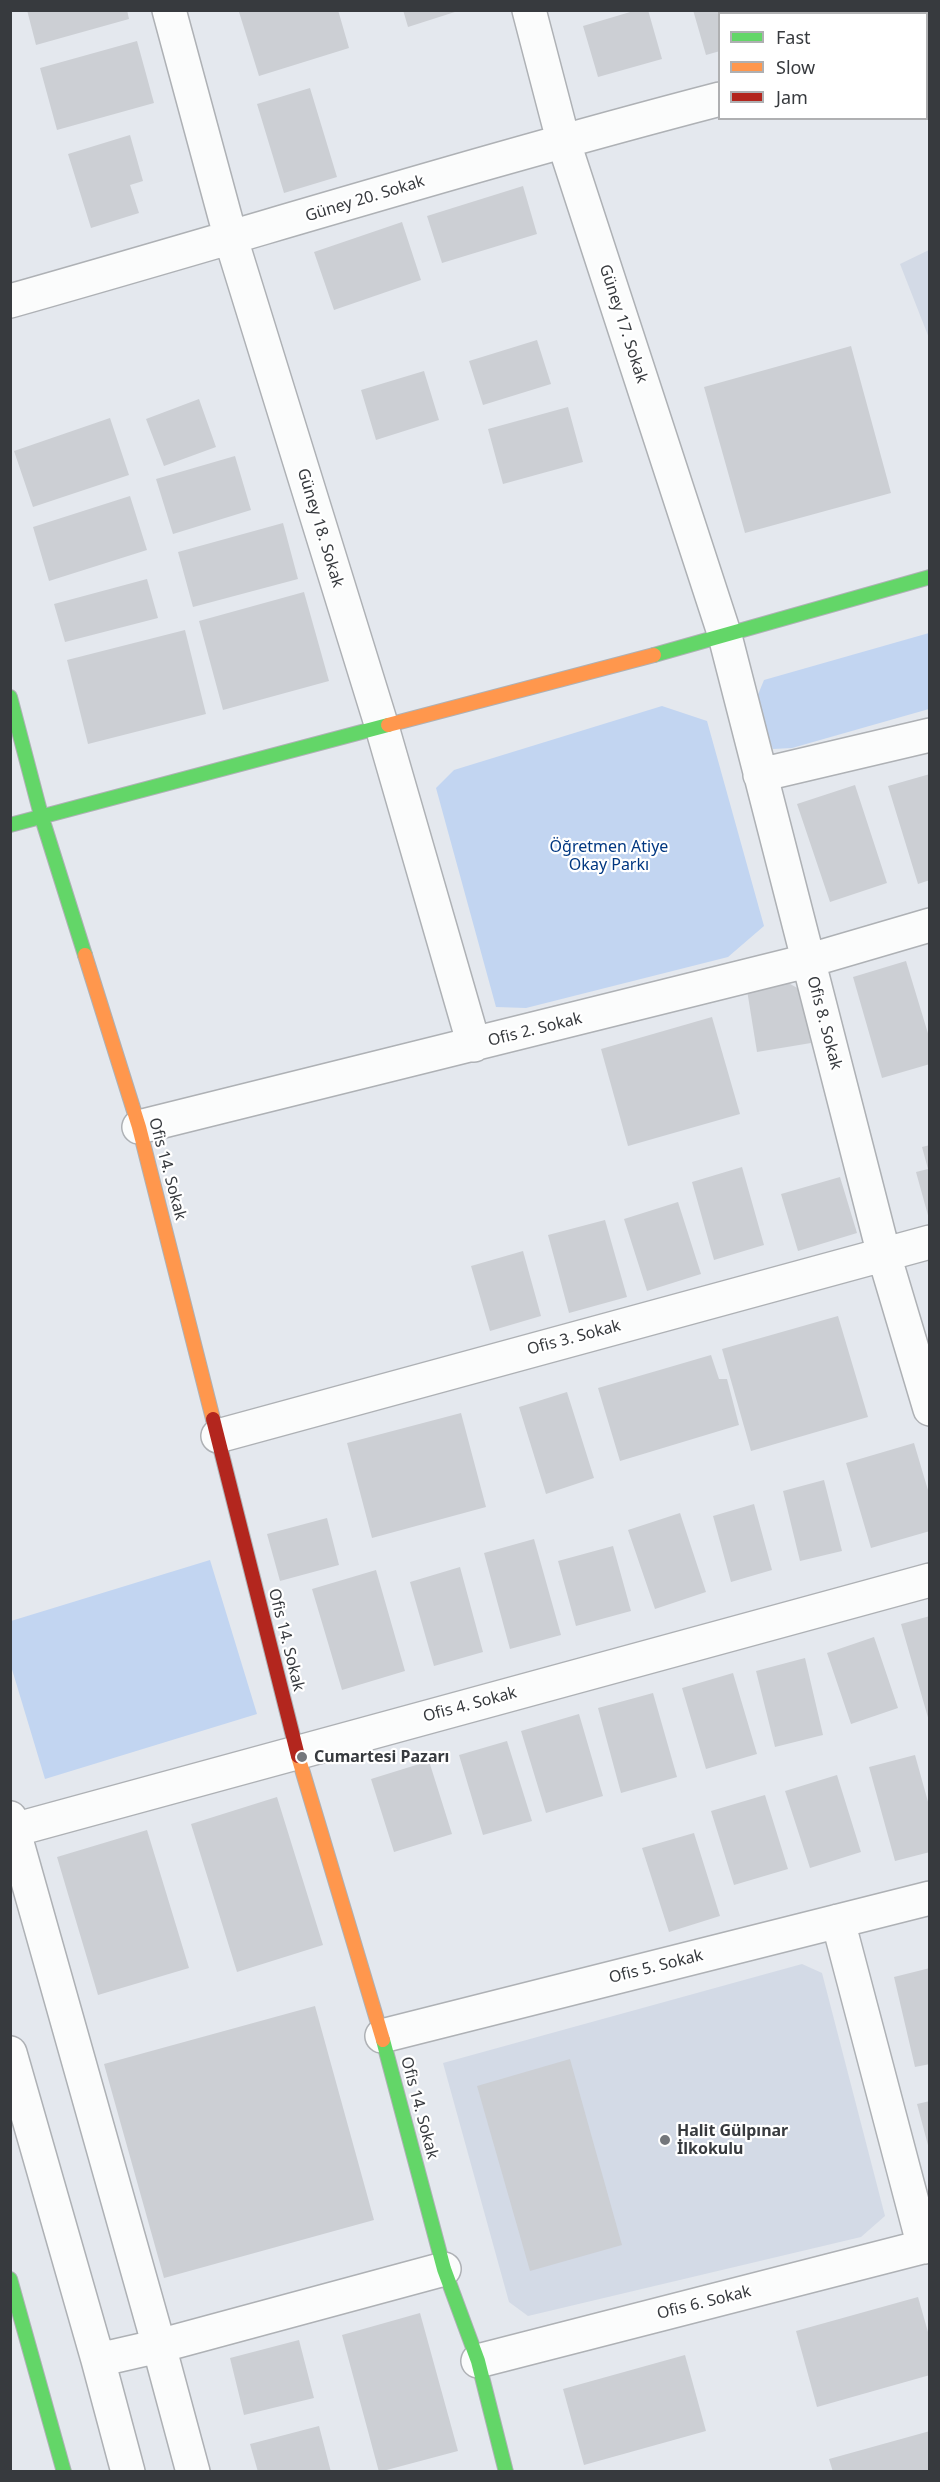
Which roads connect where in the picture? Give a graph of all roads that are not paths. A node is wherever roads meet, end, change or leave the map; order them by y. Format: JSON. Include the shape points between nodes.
{"nodes":[{"id":1,"x":169,"y":10,"type":"edge"},
{"id":2,"x":529,"y":10,"type":"edge"},
{"id":3,"x":718,"y":100,"type":"edge"},
{"id":4,"x":562,"y":140,"type":"junction"},
{"id":5,"x":231,"y":239,"type":"junction"},
{"id":6,"x":10,"y":301,"type":"edge"},
{"id":7,"x":930,"y":577,"type":"edge"},
{"id":8,"x":725,"y":636,"type":"junction"},
{"id":9,"x":10,"y":697,"type":"edge"},
{"id":10,"x":382,"y":727,"type":"junction"},
{"id":11,"x":930,"y":735,"type":"edge"},
{"id":12,"x":760,"y":775,"type":"junction"},
{"id":13,"x":41,"y":815,"type":"junction"},
{"id":14,"x":10,"y":825,"type":"edge"},
{"id":15,"x":930,"y":925,"type":"edge"},
{"id":16,"x":807,"y":961,"type":"junction"},
{"id":17,"x":474,"y":1045,"type":"junction"},
{"id":18,"x":139,"y":1128,"type":"junction"},
{"id":19,"x":930,"y":1242,"type":"edge"},
{"id":20,"x":884,"y":1255,"type":"junction"},
{"id":21,"x":930,"y":1409,"type":"edge"},
{"id":22,"x":218,"y":1436,"type":"junction"},
{"id":23,"x":930,"y":1580,"type":"edge"},
{"id":24,"x":297,"y":1752,"type":"junction"},
{"id":25,"x":12,"y":1826,"type":"edge"},
{"id":26,"x":930,"y":1898,"type":"edge"},
{"id":27,"x":838,"y":1921,"type":"junction"},
{"id":28,"x":382,"y":2036,"type":"junction"},
{"id":29,"x":10,"y":2053,"type":"edge"},
{"id":30,"x":927,"y":2246,"type":"edge"},
{"id":31,"x":444,"y":2268,"type":"junction"},
{"id":32,"x":10,"y":2279,"type":"edge"},
{"id":33,"x":159,"y":2346,"type":"junction"},
{"id":34,"x":98,"y":2360,"type":"junction"},
{"id":35,"x":478,"y":2361,"type":"junction"},
{"id":36,"x":64,"y":2472,"type":"edge"},
{"id":37,"x":128,"y":2472,"type":"edge"},
{"id":38,"x":193,"y":2472,"type":"edge"},
{"id":39,"x":506,"y":2472,"type":"edge"}],
"edges":[{"from":1,"to":5,"type":"street","name":"Güney 18. Sokak"},
{"from":2,"to":4,"type":"street","name":"Güney 17. Sokak"},
{"from":3,"to":4,"type":"street","name":"Güney 20. Sokak"},
{"from":4,"to":5,"type":"street","name":"Güney 20. Sokak"},
{"from":4,"to":8,"type":"street","name":"Güney 17. Sokak"},
{"from":5,"to":6,"type":"street","name":"Güney 20. Sokak"},
{"from":5,"to":10,"type":"street","name":"Güney 18. Sokak"},
{"from":7,"to":8,"type":"main road"},
{"from":8,"to":10,"type":"main road"},
{"from":8,"to":12,"type":"street","name":"Ofis 8. Sokak"},
{"from":9,"to":13,"type":"main road","name":"Ofis 14. Sokak"},
{"from":10,"to":13,"type":"main road"},
{"from":10,"to":17,"type":"street","name":"Güney 18. Sokak"},
{"from":11,"to":12,"type":"street"},
{"from":12,"to":16,"type":"street","name":"Ofis 8. Sokak"},
{"from":13,"to":14,"type":"main road"},
{"from":13,"to":18,"type":"main road","name":"Ofis 14. Sokak"},
{"from":15,"to":16,"type":"street","name":"Ofis 2. Sokak"},
{"from":16,"to":17,"type":"street","name":"Ofis 2. Sokak"},
{"from":16,"to":20,"type":"street","name":"Ofis 8. Sokak"},
{"from":17,"to":18,"type":"street","name":"Ofis 2. Sokak"},
{"from":18,"to":22,"type":"main road","name":"Ofis 14. Sokak"},
{"from":19,"to":20,"type":"street","name":"Ofis 3. Sokak"},
{"from":20,"to":21,"type":"street","name":"Ofis 8. Sokak"},
{"from":20,"to":22,"type":"street","name":"Ofis 3. Sokak"},
{"from":22,"to":24,"type":"main road","name":"Ofis 14. Sokak"},
{"from":23,"to":24,"type":"street","name":"Ofis 4. Sokak"},
{"from":24,"to":25,"type":"street","name":"Ofis 4. Sokak"},
{"from":24,"to":28,"type":"main road","name":"Ofis 14. Sokak"},
{"from":25,"to":33,"type":"street"},
{"from":26,"to":27,"type":"street","name":"Ofis 5. Sokak"},
{"from":27,"to":28,"type":"street","name":"Ofis 5. Sokak"},
{"from":27,"to":30,"type":"street"},
{"from":28,"to":31,"type":"main road","name":"Ofis 14. Sokak"},
{"from":29,"to":34,"type":"street"},
{"from":30,"to":35,"type":"street","name":"Ofis 6. Sokak"},
{"from":31,"to":33,"type":"street"},
{"from":31,"to":35,"type":"main road","name":"Ofis 14. Sokak"},
{"from":32,"to":36,"type":"main road"},
{"from":33,"to":34,"type":"street"},
{"from":33,"to":38,"type":"street"},
{"from":34,"to":37,"type":"street"},
{"from":35,"to":39,"type":"main road","name":"Ofis 14. Sokak"}]}
